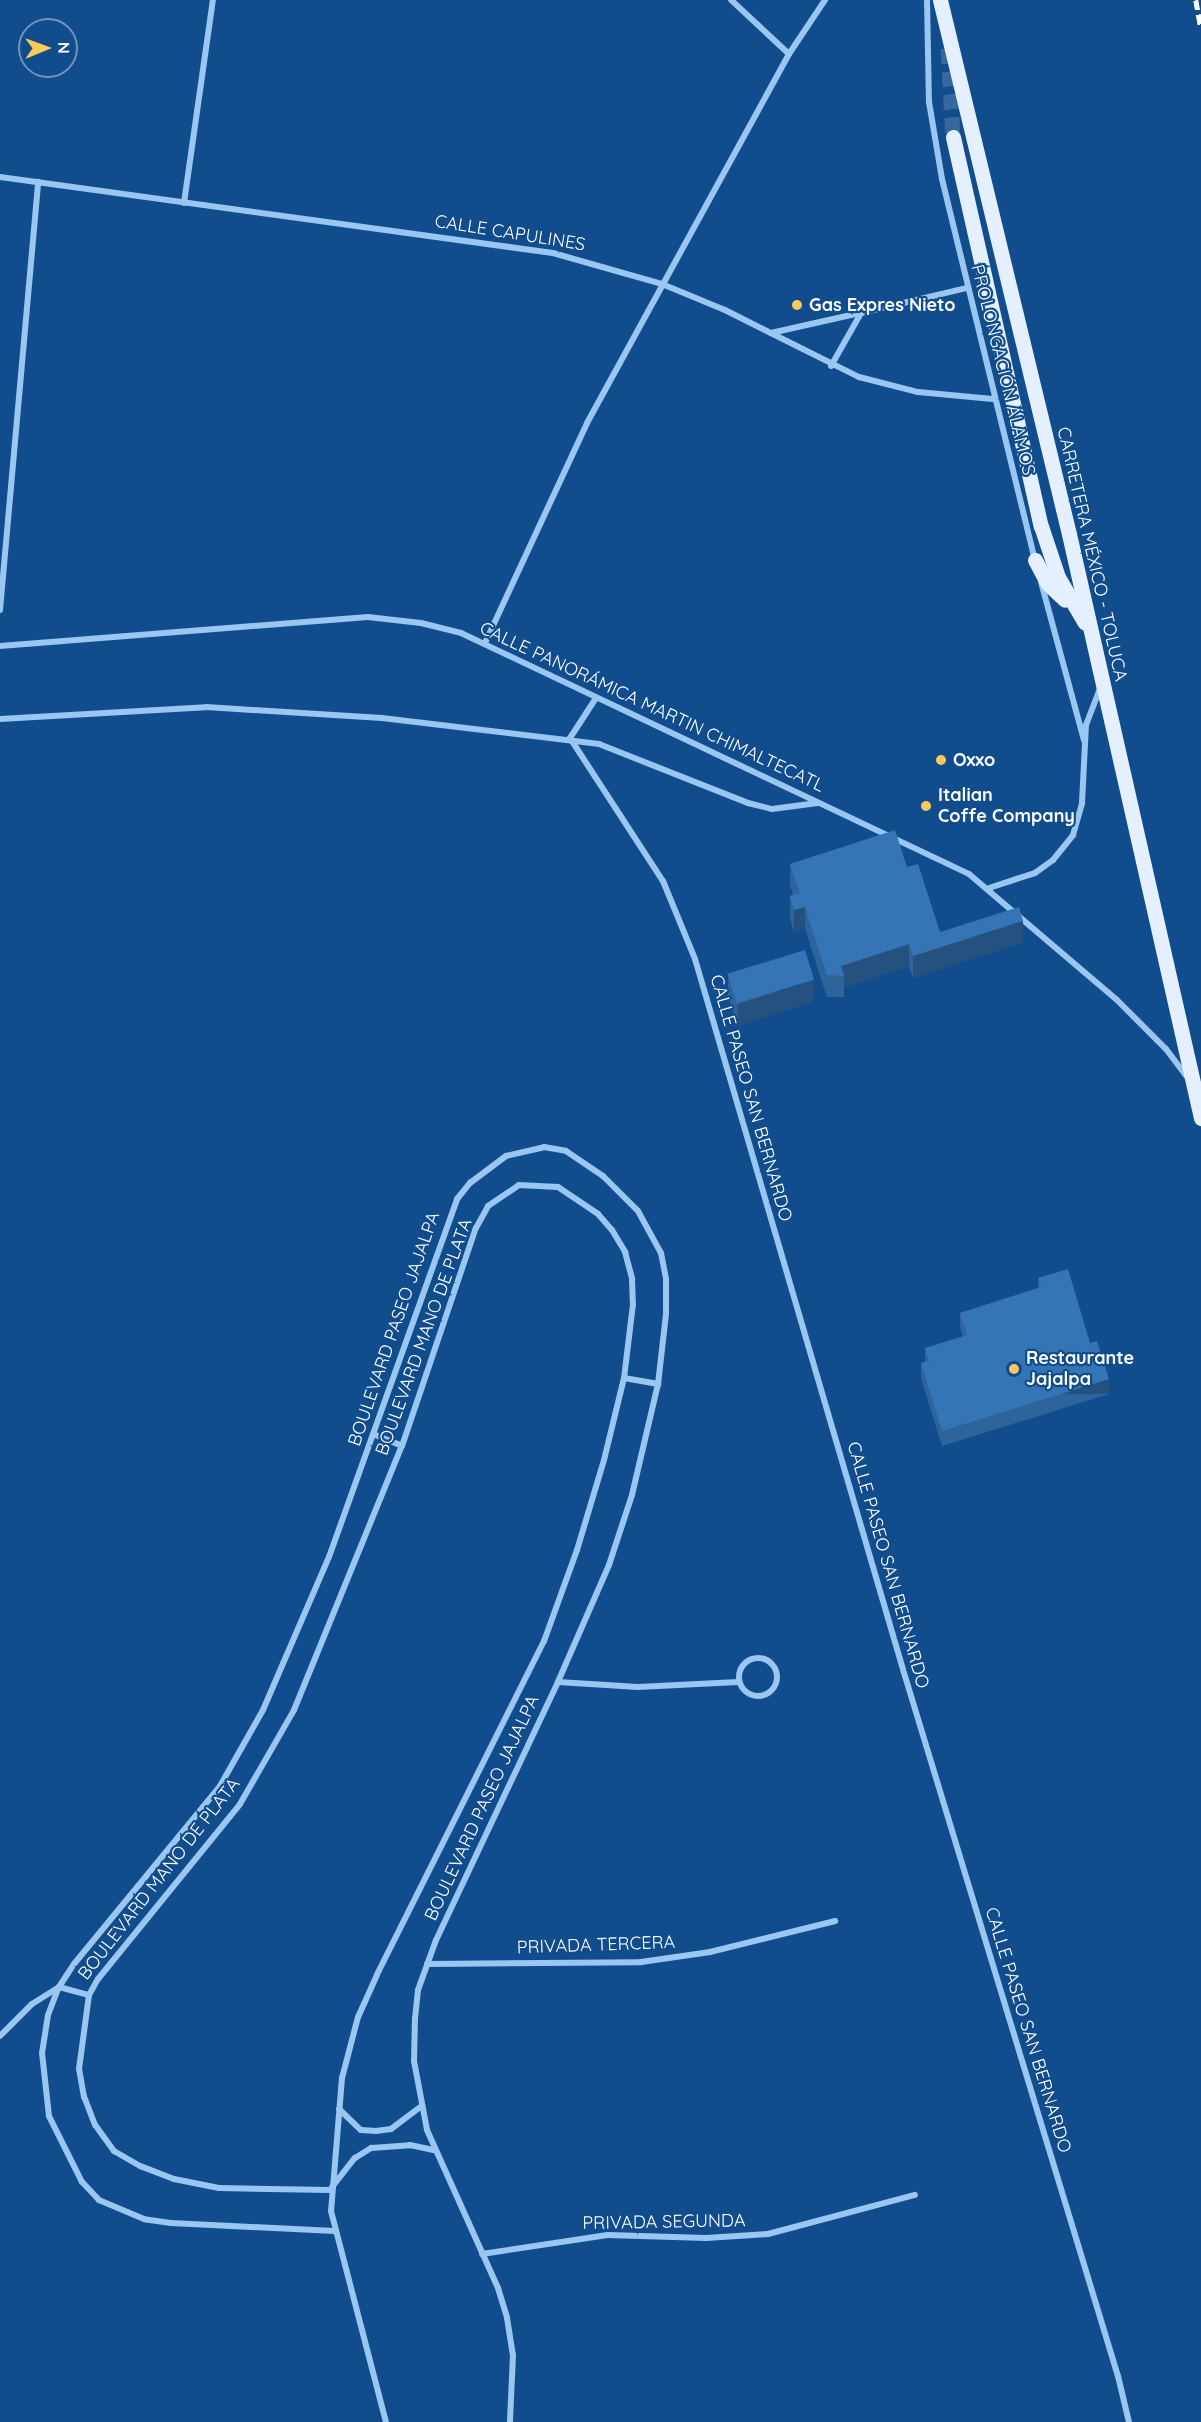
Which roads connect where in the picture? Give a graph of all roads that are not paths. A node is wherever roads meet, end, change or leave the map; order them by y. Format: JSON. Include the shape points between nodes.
{"nodes":[{"id":1,"x":213,"y":0,"type":"edge"},
{"id":2,"x":731,"y":0,"type":"edge"},
{"id":3,"x":825,"y":0,"type":"edge"},
{"id":4,"x":927,"y":0,"type":"edge"},
{"id":5,"x":940,"y":0,"type":"edge"},
{"id":6,"x":789,"y":54,"type":"junction"},
{"id":7,"x":953,"y":137,"type":"tunnel mouth"},
{"id":8,"x":0,"y":177,"type":"edge"},
{"id":9,"x":38,"y":182,"type":"junction"},
{"id":10,"x":184,"y":203,"type":"junction"},
{"id":11,"x":662,"y":284,"type":"junction"},
{"id":12,"x":967,"y":288,"type":"junction"},
{"id":13,"x":861,"y":313,"type":"junction"},
{"id":14,"x":770,"y":334,"type":"junction"},
{"id":15,"x":831,"y":366,"type":"junction"},
{"id":16,"x":993,"y":399,"type":"junction"},
{"id":17,"x":1035,"y":560,"type":"junction"},
{"id":18,"x":1073,"y":606,"type":"junction"},
{"id":19,"x":0,"y":609,"type":"edge"},
{"id":20,"x":1089,"y":627,"type":"junction"},
{"id":21,"x":484,"y":643,"type":"junction"},
{"id":22,"x":0,"y":646,"type":"edge"},
{"id":23,"x":1101,"y":685,"type":"junction"},
{"id":24,"x":596,"y":698,"type":"junction"},
{"id":25,"x":0,"y":719,"type":"edge"},
{"id":26,"x":570,"y":738,"type":"junction"},
{"id":27,"x":1084,"y":740,"type":"junction"},
{"id":28,"x":818,"y":803,"type":"junction"},
{"id":29,"x":989,"y":888,"type":"junction"},
{"id":30,"x":1194,"y":1087,"type":"junction"},
{"id":31,"x":1201,"y":1118,"type":"edge"},
{"id":32,"x":624,"y":1378,"type":"junction"},
{"id":33,"x":658,"y":1384,"type":"junction"},
{"id":34,"x":373,"y":1434,"type":"junction"},
{"id":35,"x":402,"y":1446,"type":"junction"},
{"id":36,"x":558,"y":1682,"type":"junction"},
{"id":37,"x":738,"y":1682,"type":"junction"},
{"id":38,"x":835,"y":1921,"type":"dead end"},
{"id":39,"x":427,"y":1964,"type":"junction"},
{"id":40,"x":59,"y":1987,"type":"junction"},
{"id":41,"x":88,"y":1995,"type":"junction"},
{"id":42,"x":0,"y":2036,"type":"edge"},
{"id":43,"x":420,"y":2107,"type":"junction"},
{"id":44,"x":338,"y":2109,"type":"junction"},
{"id":45,"x":434,"y":2150,"type":"junction"},
{"id":46,"x":330,"y":2190,"type":"junction"},
{"id":47,"x":915,"y":2195,"type":"dead end"},
{"id":48,"x":334,"y":2231,"type":"junction"},
{"id":49,"x":482,"y":2254,"type":"junction"},
{"id":50,"x":386,"y":2422,"type":"edge"},
{"id":51,"x":510,"y":2422,"type":"edge"},
{"id":52,"x":1129,"y":2422,"type":"edge"}],
"edges":[{"from":1,"to":10,"type":"street"},
{"from":2,"to":6,"type":"street"},
{"from":3,"to":6,"type":"street"},
{"from":4,"to":12,"type":"street","name":"PROLONGACIÓN ÁLAMOS","via":[[932,120]]},
{"from":5,"to":20,"type":"main road","name":"CARRETERA MÉXICO - TOLUCA"},
{"from":6,"to":11,"type":"street"},
{"from":7,"to":18,"type":"main road","via":[[1041,526]]},
{"from":8,"to":9,"type":"street","name":"CALLE CAPULINES"},
{"from":9,"to":10,"type":"street","name":"CALLE CAPULINES"},
{"from":9,"to":19,"type":"street"},
{"from":10,"to":11,"type":"street","name":"CALLE CAPULINES","via":[[513,246],[601,264]]},
{"from":11,"to":14,"type":"street","name":"CALLE CAPULINES"},
{"from":11,"to":21,"type":"street","via":[[587,423]]},
{"from":12,"to":13,"type":"street"},
{"from":12,"to":16,"type":"street","name":"PROLONGACIÓN ÁLAMOS"},
{"from":13,"to":14,"type":"street"},
{"from":13,"to":15,"type":"street"},
{"from":14,"to":15,"type":"street","name":"CALLE CAPULINES"},
{"from":15,"to":16,"type":"street","name":"CALLE CAPULINES","via":[[918,392]]},
{"from":16,"to":17,"type":"street","name":"PROLONGACIÓN ÁLAMOS"},
{"from":17,"to":18,"type":"main road","via":[[1053,589]]},
{"from":17,"to":27,"type":"street","name":"PROLONGACIÓN ÁLAMOS"},
{"from":18,"to":20,"type":"main road"},
{"from":20,"to":23,"type":"main road","name":"CARRETERA MÉXICO - TOLUCA"},
{"from":21,"to":22,"type":"street","name":"CALLE PANORÁMICA MARTIN CHIMALTECATL","via":[[421,622],[368,617]]},
{"from":21,"to":24,"type":"street","name":"CALLE PANORÁMICA MARTIN CHIMALTECATL"},
{"from":23,"to":27,"type":"street","name":"PROLONGACIÓN ÁLAMOS","via":[[1089,712]]},
{"from":23,"to":30,"type":"main road","name":"CARRETERA MÉXICO - TOLUCA"},
{"from":24,"to":26,"type":"street"},
{"from":24,"to":28,"type":"street","name":"CALLE PANORÁMICA MARTIN CHIMALTECATL"},
{"from":25,"to":26,"type":"street","via":[[194,708],[268,710]]},
{"from":26,"to":28,"type":"street","via":[[600,744],[748,803],[772,808]]},
{"from":26,"to":52,"type":"street","name":"CALLE PASEO SAN BERNARDO","via":[[663,880],[695,959]]},
{"from":27,"to":29,"type":"street","name":"PROLONGACIÓN ÁLAMOS","via":[[1079,821],[1065,848],[1035,873]]},
{"from":28,"to":29,"type":"street","name":"CALLE PANORÁMICA MARTIN CHIMALTECATL","via":[[952,864]]},
{"from":29,"to":30,"type":"street","name":"CALLE PANORÁMICA MARTIN CHIMALTECATL","via":[[1125,1008],[1166,1049]]},
{"from":30,"to":31,"type":"main road","name":"CARRETERA MÉXICO - TOLUCA"},
{"from":32,"to":33,"type":"street"},
{"from":32,"to":35,"type":"street","name":"BOULEVARD MANO DE PLATA","via":[[633,1304],[625,1252],[612,1230],[576,1197],[558,1187],[519,1185],[489,1206],[476,1228]]},
{"from":32,"to":44,"type":"street","name":"BOULEVARD MANO DE PLATA","via":[[604,1460],[562,1597],[520,1691],[358,2017]]},
{"from":33,"to":34,"type":"street","name":"BOULEVARD PASEO JAJALPA","via":[[666,1279],[651,1230],[638,1210],[584,1160],[544,1147],[524,1149],[488,1168],[457,1199]]},
{"from":33,"to":36,"type":"street","name":"BOULEVARD PASEO JAJALPA","via":[[632,1495],[612,1555]]},
{"from":34,"to":35,"type":"street"},
{"from":34,"to":40,"type":"street","name":"BOULEVARD PASEO JAJALPA","via":[[306,1614],[240,1755],[193,1823]]},
{"from":35,"to":41,"type":"street","name":"BOULEVARD MANO DE PLATA","via":[[279,1739],[212,1841]]},
{"from":36,"to":37,"type":"street","via":[[650,1687]]},
{"from":36,"to":39,"type":"street","name":"BOULEVARD PASEO JAJALPA"},
{"from":37,"to":37,"type":"street","via":[[753,1696],[763,1696],[777,1682],[777,1671],[772,1662],[752,1657],[743,1662]]},
{"from":38,"to":39,"type":"street","name":"PRIVADA TERCERA","via":[[676,1958],[608,1963]]},
{"from":39,"to":43,"type":"street","name":"BOULEVARD PASEO JAJALPA","via":[[415,2018],[414,2061]]},
{"from":40,"to":41,"type":"street"},
{"from":40,"to":42,"type":"street","via":[[32,2004]]},
{"from":40,"to":48,"type":"street","name":"BOULEVARD PASEO JAJALPA","via":[[48,2015],[42,2053],[45,2096],[63,2149],[82,2182],[99,2200],[144,2219],[171,2223]]},
{"from":41,"to":46,"type":"street","name":"BOULEVARD MANO DE PLATA","via":[[79,2069],[95,2125],[114,2151],[174,2179],[219,2188]]},
{"from":43,"to":44,"type":"street","via":[[391,2129],[375,2131],[355,2126]]},
{"from":43,"to":45,"type":"street","name":"BOULEVARD PASEO JAJALPA"},
{"from":44,"to":46,"type":"street","name":"BOULEVARD MANO DE PLATA"},
{"from":45,"to":46,"type":"street","via":[[410,2145],[371,2148],[342,2171]]},
{"from":45,"to":49,"type":"street","name":"BOULEVARD PASEO JAJALPA"},
{"from":46,"to":48,"type":"street","name":"BOULEVARD MANO DE PLATA"},
{"from":47,"to":49,"type":"street","name":"PRIVADA SEGUNDA","via":[[768,2234],[706,2238],[608,2235]]},
{"from":48,"to":50,"type":"street","name":"BOULEVARD MANO DE PLATA"},
{"from":49,"to":51,"type":"street","name":"BOULEVARD PASEO JAJALPA","via":[[498,2288],[513,2355]]}]}
